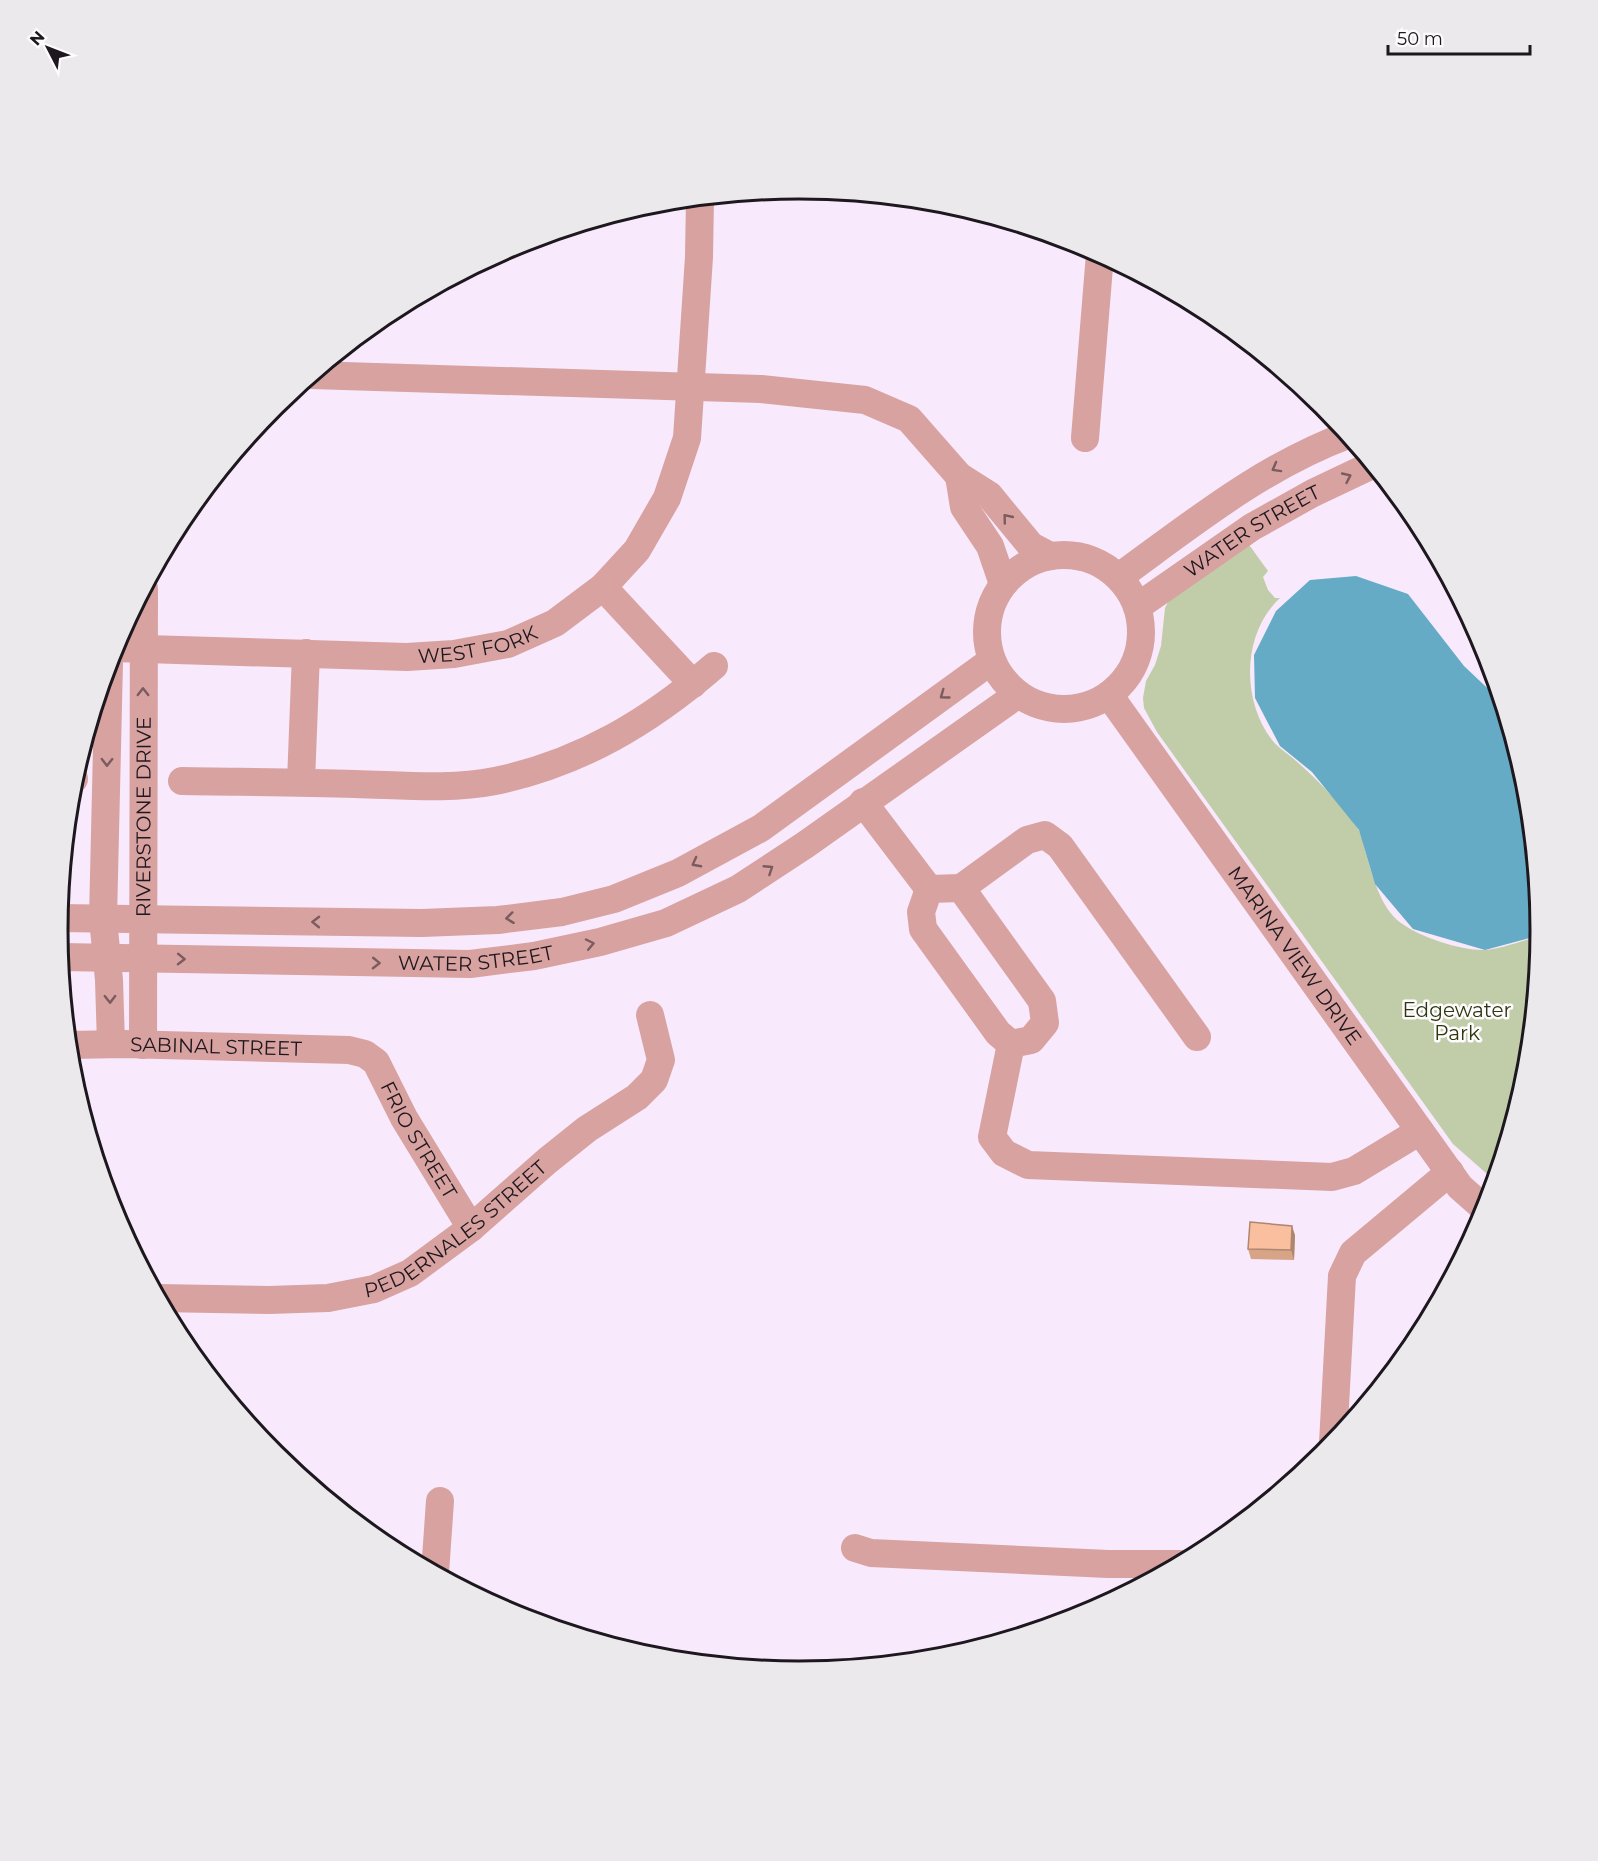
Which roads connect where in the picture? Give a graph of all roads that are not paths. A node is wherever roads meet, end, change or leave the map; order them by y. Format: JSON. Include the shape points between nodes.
{"nodes":[{"id":1,"x":700,"y":206,"type":"edge"},
{"id":2,"x":1099,"y":264,"type":"edge"},
{"id":3,"x":324,"y":375,"type":"edge"},
{"id":4,"x":691,"y":387,"type":"junction"},
{"id":5,"x":1085,"y":438,"type":"dead end"},
{"id":6,"x":1340,"y":438,"type":"edge"},
{"id":7,"x":1365,"y":468,"type":"edge"},
{"id":8,"x":959,"y":476,"type":"junction"},
{"id":9,"x":1050,"y":556,"type":"junction"},
{"id":10,"x":1119,"y":577,"type":"junction"},
{"id":11,"x":1004,"y":584,"type":"junction"},
{"id":12,"x":603,"y":587,"type":"junction"},
{"id":13,"x":144,"y":605,"type":"edge"},
{"id":14,"x":1137,"y":607,"type":"junction"},
{"id":15,"x":124,"y":648,"type":"edge"},
{"id":16,"x":144,"y":648,"type":"junction"},
{"id":17,"x":306,"y":653,"type":"junction"},
{"id":18,"x":991,"y":661,"type":"junction"},
{"id":19,"x":108,"y":689,"type":"edge"},
{"id":20,"x":1017,"y":695,"type":"junction"},
{"id":21,"x":1110,"y":695,"type":"junction"},
{"id":22,"x":831,"y":777,"type":"junction"},
{"id":23,"x":182,"y":781,"type":"dead end"},
{"id":24,"x":301,"y":782,"type":"junction"},
{"id":25,"x":859,"y":805,"type":"junction"},
{"id":26,"x":961,"y":888,"type":"junction"},
{"id":27,"x":929,"y":889,"type":"junction"},
{"id":28,"x":68,"y":918,"type":"edge"},
{"id":29,"x":103,"y":919,"type":"junction"},
{"id":30,"x":142,"y":919,"type":"junction"},
{"id":31,"x":69,"y":957,"type":"edge"},
{"id":32,"x":107,"y":958,"type":"junction"},
{"id":33,"x":142,"y":958,"type":"junction"},
{"id":34,"x":650,"y":1015,"type":"dead end"},
{"id":35,"x":1197,"y":1037,"type":"dead end"},
{"id":36,"x":111,"y":1044,"type":"junction"},
{"id":37,"x":1011,"y":1044,"type":"junction"},
{"id":38,"x":77,"y":1045,"type":"edge"},
{"id":39,"x":143,"y":1045,"type":"junction"},
{"id":40,"x":365,"y":1054,"type":"joint"},
{"id":41,"x":1420,"y":1131,"type":"junction"},
{"id":42,"x":1450,"y":1172,"type":"junction"},
{"id":43,"x":1478,"y":1203,"type":"edge"},
{"id":44,"x":471,"y":1228,"type":"junction"},
{"id":45,"x":167,"y":1298,"type":"edge"},
{"id":46,"x":1334,"y":1429,"type":"edge"},
{"id":47,"x":440,"y":1501,"type":"dead end"},
{"id":48,"x":855,"y":1548,"type":"dead end"},
{"id":49,"x":1165,"y":1564,"type":"edge"},
{"id":50,"x":436,"y":1565,"type":"edge"}],
"edges":[{"from":1,"to":4,"type":"street","name":"WEST FORK"},
{"from":2,"to":5,"type":"street"},
{"from":3,"to":4,"type":"street"},
{"from":4,"to":8,"type":"street","via":[[761,389],[865,400],[909,419]]},
{"from":4,"to":12,"type":"street","name":"WEST FORK","via":[[687,438],[667,498],[637,550]]},
{"from":6,"to":10,"type":"street","name":"WATER STREET","one_way":true,"via":[[1272,470],[1217,504]]},
{"from":14,"to":7,"type":"street","name":"WATER STREET","one_way":true,"via":[[1252,526]]},
{"from":9,"to":8,"type":"street","one_way":true,"via":[[1031,546],[989,495]]},
{"from":8,"to":11,"type":"street","via":[[964,507],[990,546]]},
{"from":9,"to":10,"type":"street","via":[[1075,555],[1099,563]]},
{"from":9,"to":11,"type":"street","via":[[1024,566]]},
{"from":10,"to":14,"type":"street"},
{"from":11,"to":18,"type":"street","via":[[987,620],[986,641]]},
{"from":12,"to":17,"type":"street","name":"WEST FORK","via":[[555,623],[508,644],[454,654],[407,657]]},
{"from":12,"to":24,"type":"street","via":[[703,675],[639,723],[597,746],[545,767],[495,781],[443,786]]},
{"from":13,"to":16,"type":"street","name":"RIVERSTONE DRIVE"},
{"from":14,"to":21,"type":"street","via":[[1142,631],[1138,656],[1127,678]]},
{"from":15,"to":16,"type":"street","name":"WEST FORK"},
{"from":16,"to":17,"type":"street","name":"WEST FORK"},
{"from":30,"to":16,"type":"street","name":"RIVERSTONE DRIVE","one_way":true},
{"from":17,"to":24,"type":"street"},
{"from":18,"to":20,"type":"street"},
{"from":18,"to":22,"type":"street","name":"WATER STREET","one_way":true},
{"from":19,"to":29,"type":"street","name":"RIVERSTONE DRIVE","one_way":true},
{"from":20,"to":21,"type":"street","via":[[1053,710],[1073,710]]},
{"from":20,"to":25,"type":"street","name":"WATER STREET"},
{"from":21,"to":41,"type":"street","name":"MARINA VIEW DRIVE"},
{"from":22,"to":25,"type":"street"},
{"from":22,"to":30,"type":"street","name":"WATER STREET","one_way":true,"via":[[760,828],[678,873],[614,898],[562,912],[422,923]]},
{"from":23,"to":24,"type":"street"},
{"from":25,"to":27,"type":"street"},
{"from":33,"to":25,"type":"street","name":"WATER STREET","one_way":true,"via":[[470,964],[600,942],[666,923],[738,889]]},
{"from":26,"to":27,"type":"street"},
{"from":26,"to":35,"type":"street","via":[[1027,840],[1045,835],[1060,846]]},
{"from":26,"to":37,"type":"street","via":[[1042,1001],[1045,1023],[1031,1040]]},
{"from":27,"to":37,"type":"street","via":[[921,912],[923,930],[998,1033]]},
{"from":28,"to":29,"type":"street","name":"WATER STREET"},
{"from":29,"to":30,"type":"street","name":"WATER STREET"},
{"from":29,"to":32,"type":"street","name":"RIVERSTONE DRIVE"},
{"from":30,"to":33,"type":"street","name":"RIVERSTONE DRIVE"},
{"from":31,"to":32,"type":"street","name":"WATER STREET"},
{"from":32,"to":33,"type":"street","name":"WATER STREET"},
{"from":32,"to":36,"type":"street","name":"RIVERSTONE DRIVE","one_way":true},
{"from":33,"to":39,"type":"street","name":"RIVERSTONE DRIVE"},
{"from":34,"to":44,"type":"street","name":"PEDERNALES STREET","via":[[661,1060],[654,1080],[637,1097],[547,1161]]},
{"from":36,"to":38,"type":"street","name":"SABINAL STREET"},
{"from":36,"to":39,"type":"street","name":"SABINAL STREET"},
{"from":37,"to":41,"type":"street","via":[[992,1137],[1004,1154],[1028,1165],[1332,1177],[1354,1171]]},
{"from":39,"to":40,"type":"street","name":"SABINAL STREET","via":[[349,1050]]},
{"from":40,"to":44,"type":"street","name":"FRIO STREET","via":[[376,1062],[404,1118]]},
{"from":41,"to":42,"type":"street","name":"MARINA VIEW DRIVE"},
{"from":42,"to":43,"type":"street","name":"MARINA VIEW DRIVE"},
{"from":42,"to":46,"type":"street","via":[[1353,1253],[1342,1276]]},
{"from":44,"to":45,"type":"street","name":"PEDERNALES STREET","via":[[410,1273],[374,1289],[328,1298]]},
{"from":47,"to":50,"type":"street"},
{"from":48,"to":49,"type":"street","via":[[883,1554]]}]}
